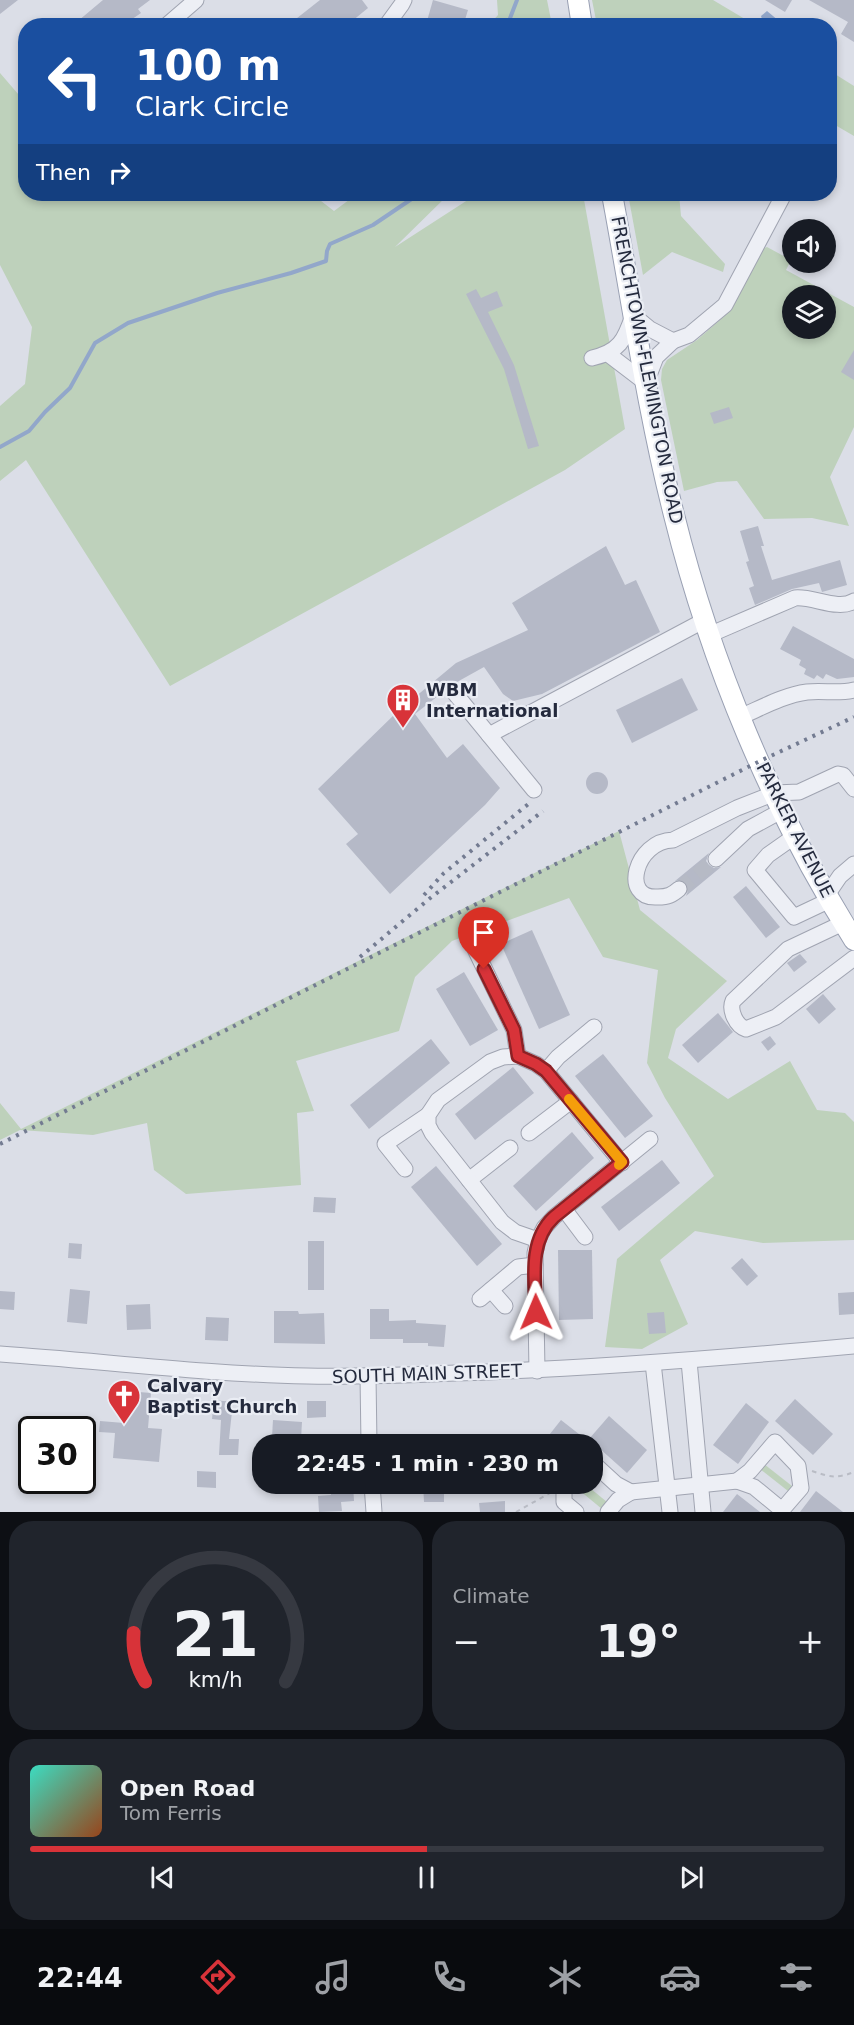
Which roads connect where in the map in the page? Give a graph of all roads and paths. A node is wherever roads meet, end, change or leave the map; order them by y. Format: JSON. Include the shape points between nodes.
{"nodes":[{"id":1,"x":196,"y":0,"type":"edge"},
{"id":2,"x":404,"y":0,"type":"edge"},
{"id":3,"x":578,"y":0,"type":"edge"},
{"id":4,"x":175,"y":18,"type":"edge"},
{"id":5,"x":392,"y":18,"type":"edge"},
{"id":6,"x":581,"y":18,"type":"edge"},
{"id":7,"x":613,"y":201,"type":"edge"},
{"id":8,"x":780,"y":201,"type":"edge"},
{"id":9,"x":633,"y":315,"type":"junction"},
{"id":10,"x":673,"y":341,"type":"junction"},
{"id":11,"x":608,"y":354,"type":"junction"},
{"id":12,"x":592,"y":357,"type":"dead end"},
{"id":13,"x":646,"y":383,"type":"junction"},
{"id":14,"x":854,"y":601,"type":"edge"},
{"id":15,"x":707,"y":627,"type":"junction"},
{"id":16,"x":854,"y":690,"type":"edge"},
{"id":17,"x":453,"y":691,"type":"dead end"},
{"id":18,"x":740,"y":717,"type":"junction"},
{"id":19,"x":489,"y":735,"type":"junction"},
{"id":20,"x":854,"y":789,"type":"edge"},
{"id":21,"x":534,"y":790,"type":"dead end"},
{"id":22,"x":778,"y":801,"type":"junction"},
{"id":23,"x":795,"y":836,"type":"junction"},
{"id":24,"x":716,"y":859,"type":"tunnel mouth"},
{"id":25,"x":854,"y":864,"type":"edge"},
{"id":26,"x":679,"y":889,"type":"tunnel mouth"},
{"id":27,"x":828,"y":898,"type":"junction"},
{"id":28,"x":851,"y":935,"type":"edge"},
{"id":29,"x":474,"y":949,"type":"dead end"},
{"id":30,"x":854,"y":958,"type":"edge"},
{"id":31,"x":594,"y":1027,"type":"dead end"},
{"id":32,"x":518,"y":1056,"type":"junction"},
{"id":33,"x":546,"y":1071,"type":"junction"},
{"id":34,"x":571,"y":1101,"type":"junction"},
{"id":35,"x":428,"y":1115,"type":"junction"},
{"id":36,"x":530,"y":1133,"type":"dead end"},
{"id":37,"x":650,"y":1139,"type":"dead end"},
{"id":38,"x":510,"y":1148,"type":"dead end"},
{"id":39,"x":622,"y":1162,"type":"junction"},
{"id":40,"x":405,"y":1169,"type":"dead end"},
{"id":41,"x":469,"y":1180,"type":"junction"},
{"id":42,"x":564,"y":1209,"type":"junction"},
{"id":43,"x":585,"y":1237,"type":"dead end"},
{"id":44,"x":538,"y":1240,"type":"junction"},
{"id":45,"x":535,"y":1265,"type":"junction"},
{"id":46,"x":505,"y":1306,"type":"dead end"},
{"id":47,"x":854,"y":1346,"type":"edge"},
{"id":48,"x":0,"y":1354,"type":"edge"},
{"id":49,"x":689,"y":1361,"type":"junction"},
{"id":50,"x":653,"y":1364,"type":"junction"},
{"id":51,"x":537,"y":1371,"type":"junction"},
{"id":52,"x":368,"y":1376,"type":"junction"},
{"id":53,"x":369,"y":1434,"type":"edge"},
{"id":54,"x":798,"y":1466,"type":"junction"},
{"id":55,"x":603,"y":1472,"type":"edge"},
{"id":56,"x":854,"y":1472,"type":"edge"},
{"id":57,"x":736,"y":1481,"type":"junction"},
{"id":58,"x":700,"y":1484,"type":"junction"},
{"id":59,"x":667,"y":1488,"type":"junction"},
{"id":60,"x":631,"y":1492,"type":"junction"},
{"id":61,"x":373,"y":1494,"type":"edge"},
{"id":62,"x":549,"y":1494,"type":"edge"},
{"id":63,"x":564,"y":1494,"type":"edge"},
{"id":64,"x":374,"y":1512,"type":"edge"},
{"id":65,"x":516,"y":1512,"type":"edge"},
{"id":66,"x":576,"y":1512,"type":"edge"},
{"id":67,"x":608,"y":1512,"type":"edge"},
{"id":68,"x":670,"y":1512,"type":"edge"},
{"id":69,"x":703,"y":1512,"type":"edge"}],
"edges":[{"from":1,"to":4,"type":"street"},
{"from":2,"to":5,"type":"street"},
{"from":3,"to":6,"type":"main road"},
{"from":7,"to":9,"type":"main road","name":"FRENCHTOWN-FLEMINGTON ROAD"},
{"from":8,"to":10,"type":"street","via":[[725,305],[689,335]]},
{"from":9,"to":10,"type":"street"},
{"from":9,"to":11,"type":"street","via":[[626,336]]},
{"from":9,"to":13,"type":"main road","name":"FRENCHTOWN-FLEMINGTON ROAD"},
{"from":10,"to":13,"type":"street","via":[[656,357]]},
{"from":11,"to":12,"type":"street"},
{"from":11,"to":13,"type":"street"},
{"from":13,"to":15,"type":"main road","name":"FRENCHTOWN-FLEMINGTON ROAD","via":[[671,505]]},
{"from":14,"to":15,"type":"street","via":[[844,604],[795,598]]},
{"from":15,"to":18,"type":"main road","name":"FRENCHTOWN-FLEMINGTON ROAD"},
{"from":15,"to":19,"type":"street"},
{"from":16,"to":18,"type":"street","via":[[793,695]]},
{"from":17,"to":19,"type":"street"},
{"from":18,"to":22,"type":"main road","name":"PARKER AVENUE"},
{"from":19,"to":21,"type":"street"},
{"from":20,"to":22,"type":"street","via":[[838,774]]},
{"from":22,"to":23,"type":"main road","name":"PARKER AVENUE"},
{"from":22,"to":24,"type":"street"},
{"from":22,"to":26,"type":"street","via":[[737,808],[673,840],[654,844],[637,868],[636,882],[642,894],[648,898],[670,896]]},
{"from":23,"to":27,"type":"main road","name":"PARKER AVENUE"},
{"from":23,"to":27,"type":"street","via":[[768,855],[755,870],[794,917]]},
{"from":25,"to":27,"type":"street","via":[[840,876]]},
{"from":27,"to":28,"type":"main road","name":"PARKER AVENUE"},
{"from":28,"to":30,"type":"street","via":[[789,949],[733,1001],[732,1011],[741,1028],[746,1029],[776,1017]]},
{"from":29,"to":32,"type":"street","via":[[514,1030]]},
{"from":31,"to":33,"type":"street"},
{"from":32,"to":33,"type":"street"},
{"from":32,"to":35,"type":"street","via":[[490,1062],[438,1100]]},
{"from":33,"to":34,"type":"street"},
{"from":34,"to":36,"type":"street"},
{"from":34,"to":39,"type":"street"},
{"from":35,"to":40,"type":"street","via":[[385,1144]]},
{"from":35,"to":41,"type":"street","via":[[432,1133]]},
{"from":37,"to":39,"type":"street"},
{"from":38,"to":41,"type":"street"},
{"from":39,"to":42,"type":"street"},
{"from":41,"to":44,"type":"street","via":[[508,1228]]},
{"from":42,"to":43,"type":"street"},
{"from":42,"to":44,"type":"street","via":[[548,1222]]},
{"from":44,"to":45,"type":"street"},
{"from":45,"to":46,"type":"street","via":[[519,1267],[486,1294]]},
{"from":45,"to":51,"type":"street"},
{"from":47,"to":49,"type":"street","name":"SOUTH MAIN STREET"},
{"from":48,"to":52,"type":"street","name":"SOUTH MAIN STREET","via":[[216,1371]]},
{"from":49,"to":50,"type":"street","name":"SOUTH MAIN STREET"},
{"from":49,"to":58,"type":"street"},
{"from":50,"to":51,"type":"street","name":"SOUTH MAIN STREET"},
{"from":50,"to":59,"type":"street"},
{"from":51,"to":52,"type":"street","name":"SOUTH MAIN STREET"},
{"from":52,"to":53,"type":"street"},
{"from":54,"to":56,"type":"path","via":[[830,1477]]},
{"from":54,"to":57,"type":"street","via":[[775,1442]]},
{"from":54,"to":57,"type":"street","via":[[801,1488],[782,1510],[754,1487]]},
{"from":55,"to":60,"type":"street"},
{"from":57,"to":58,"type":"street"},
{"from":58,"to":59,"type":"street"},
{"from":58,"to":69,"type":"street"},
{"from":59,"to":60,"type":"street"},
{"from":59,"to":68,"type":"street"},
{"from":60,"to":67,"type":"street"},
{"from":61,"to":64,"type":"street"},
{"from":62,"to":65,"type":"path"},
{"from":63,"to":66,"type":"street","via":[[564,1502]]}]}
